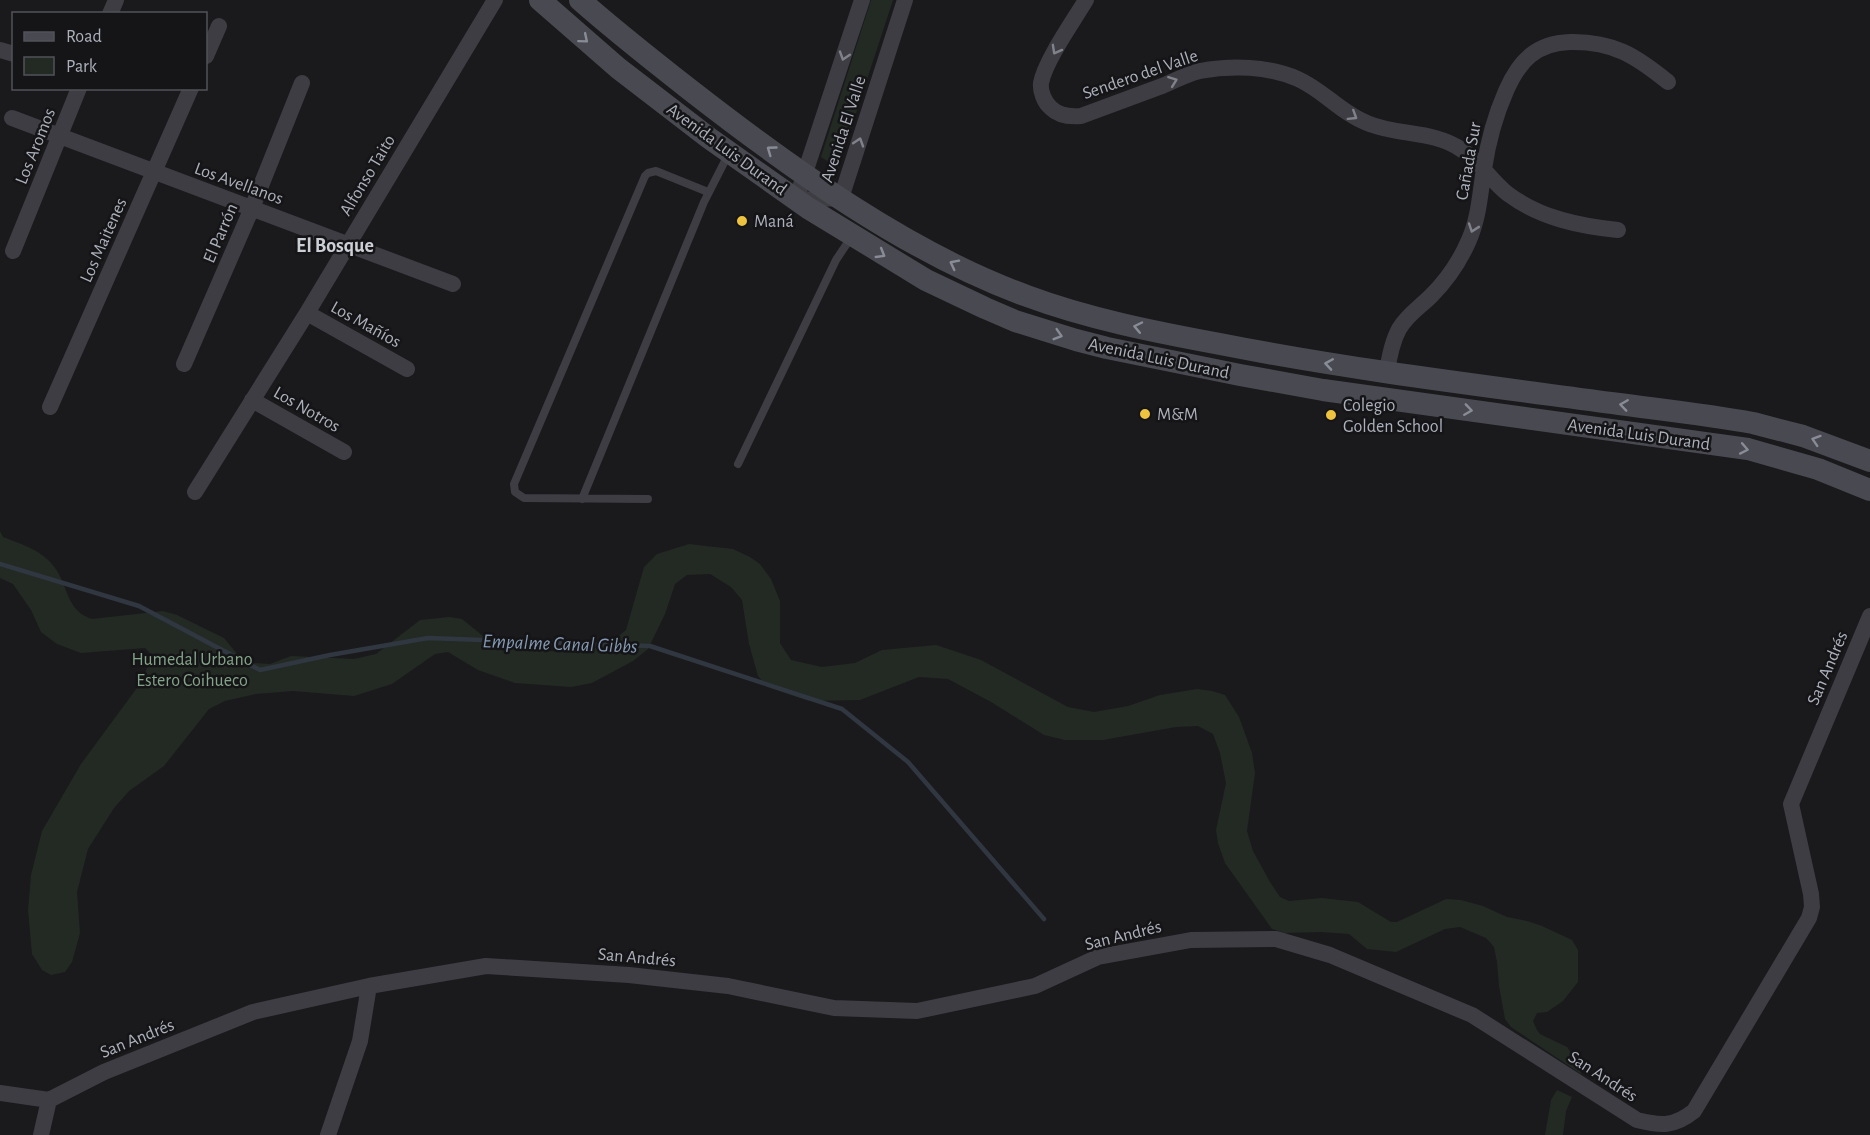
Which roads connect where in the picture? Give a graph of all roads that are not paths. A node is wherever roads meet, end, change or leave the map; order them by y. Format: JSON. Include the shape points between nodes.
{"nodes":[{"id":1,"x":495,"y":0,"type":"edge"},
{"id":2,"x":540,"y":0,"type":"edge"},
{"id":3,"x":580,"y":0,"type":"edge"},
{"id":4,"x":862,"y":0,"type":"edge"},
{"id":5,"x":905,"y":0,"type":"edge"},
{"id":6,"x":1086,"y":0,"type":"edge"},
{"id":7,"x":219,"y":26,"type":"dead end"},
{"id":8,"x":207,"y":54,"type":"edge"},
{"id":9,"x":1668,"y":82,"type":"dead end"},
{"id":10,"x":302,"y":83,"type":"dead end"},
{"id":11,"x":78,"y":90,"type":"edge"},
{"id":12,"x":190,"y":90,"type":"edge"},
{"id":13,"x":12,"y":118,"type":"dead end"},
{"id":14,"x":60,"y":136,"type":"junction"},
{"id":15,"x":729,"y":153,"type":"junction"},
{"id":16,"x":1484,"y":171,"type":"junction"},
{"id":17,"x":154,"y":172,"type":"junction"},
{"id":18,"x":805,"y":174,"type":"junction"},
{"id":19,"x":708,"y":192,"type":"junction"},
{"id":20,"x":841,"y":198,"type":"junction"},
{"id":21,"x":796,"y":200,"type":"junction"},
{"id":22,"x":252,"y":208,"type":"junction"},
{"id":23,"x":1618,"y":230,"type":"dead end"},
{"id":24,"x":852,"y":236,"type":"junction"},
{"id":25,"x":348,"y":244,"type":"junction"},
{"id":26,"x":12,"y":251,"type":"dead end"},
{"id":27,"x":453,"y":284,"type":"dead end"},
{"id":28,"x":307,"y":313,"type":"junction"},
{"id":29,"x":184,"y":363,"type":"dead end"},
{"id":30,"x":407,"y":369,"type":"dead end"},
{"id":31,"x":1387,"y":372,"type":"junction"},
{"id":32,"x":252,"y":400,"type":"junction"},
{"id":33,"x":50,"y":407,"type":"dead end"},
{"id":34,"x":344,"y":452,"type":"dead end"},
{"id":35,"x":1870,"y":461,"type":"edge"},
{"id":36,"x":738,"y":464,"type":"dead end"},
{"id":37,"x":1870,"y":490,"type":"edge"},
{"id":38,"x":195,"y":492,"type":"dead end"},
{"id":39,"x":582,"y":499,"type":"junction"},
{"id":40,"x":648,"y":499,"type":"dead end"},
{"id":41,"x":1870,"y":616,"type":"edge"},
{"id":42,"x":369,"y":986,"type":"junction"},
{"id":43,"x":0,"y":1093,"type":"edge"},
{"id":44,"x":49,"y":1100,"type":"junction"},
{"id":45,"x":41,"y":1135,"type":"edge"},
{"id":46,"x":328,"y":1135,"type":"edge"}],
"edges":[{"from":1,"to":25,"type":"street","name":"Alfonso Taito"},
{"from":2,"to":15,"type":"street","name":"Avenida Luis Durand","one_way":true,"via":[[618,68]]},
{"from":18,"to":3,"type":"street","name":"Avenida Luis Durand","one_way":true,"via":[[725,117]]},
{"from":4,"to":18,"type":"street","name":"Avenida El Valle","one_way":true},
{"from":20,"to":5,"type":"street","name":"Avenida El Valle","one_way":true},
{"from":6,"to":16,"type":"street","name":"Sendero del Valle","one_way":true,"via":[[1041,83],[1043,98],[1058,113],[1081,116],[1198,72],[1268,70],[1309,84],[1368,124],[1451,143]]},
{"from":7,"to":8,"type":"street"},
{"from":9,"to":16,"type":"street","name":"Cañada Sur","via":[[1645,63],[1614,48],[1575,42],[1542,48],[1524,60],[1512,78],[1490,137]]},
{"from":10,"to":22,"type":"street","name":"El Parrón"},
{"from":11,"to":14,"type":"street","name":"Los Aromos"},
{"from":12,"to":17,"type":"street","name":"Los Maitenes"},
{"from":13,"to":14,"type":"street","name":"Los Avellanos"},
{"from":14,"to":17,"type":"street","name":"Los Avellanos"},
{"from":14,"to":26,"type":"street","name":"Los Aromos"},
{"from":15,"to":19,"type":"lane"},
{"from":15,"to":21,"type":"street","name":"Avenida Luis Durand"},
{"from":16,"to":23,"type":"street","name":"Sendero del Valle","via":[[1508,194],[1542,213],[1581,225]]},
{"from":16,"to":31,"type":"street","name":"Cañada Sur","one_way":true,"via":[[1479,208],[1463,252],[1443,283],[1400,327]]},
{"from":17,"to":22,"type":"street","name":"Los Avellanos"},
{"from":17,"to":33,"type":"street","name":"Los Maitenes"},
{"from":18,"to":20,"type":"street","name":"Avenida Luis Durand"},
{"from":18,"to":21,"type":"street","name":"Avenida El Valle"},
{"from":19,"to":39,"type":"lane"},
{"from":19,"to":39,"type":"lane","via":[[656,171],[645,176],[514,484],[515,492],[524,498]]},
{"from":20,"to":21,"type":"street","name":"Avenida El Valle"},
{"from":31,"to":20,"type":"street","name":"Avenida Luis Durand","one_way":true,"via":[[1190,339],[1054,306],[966,271]]},
{"from":21,"to":24,"type":"street","name":"Avenida Luis Durand"},
{"from":22,"to":25,"type":"street","name":"Los Avellanos"},
{"from":22,"to":29,"type":"street","name":"El Parrón"},
{"from":24,"to":36,"type":"lane","via":[[836,260]]},
{"from":24,"to":37,"type":"street","name":"Avenida Luis Durand","one_way":true,"via":[[926,280],[985,308],[1045,331],[1097,345],[1323,390],[1748,449],[1818,469]]},
{"from":25,"to":27,"type":"street","name":"Los Avellanos"},
{"from":25,"to":28,"type":"street","name":"Alfonso Taito"},
{"from":28,"to":30,"type":"street","name":"Los Mañíos"},
{"from":28,"to":32,"type":"street","name":"Alfonso Taito"},
{"from":35,"to":31,"type":"street","name":"Avenida Luis Durand","one_way":true,"via":[[1803,436],[1753,423]]},
{"from":32,"to":34,"type":"street","name":"Los Notros"},
{"from":32,"to":38,"type":"street","name":"Alfonso Taito"},
{"from":39,"to":40,"type":"lane"},
{"from":41,"to":42,"type":"street","name":"San Andrés","via":[[1791,804],[1811,894],[1809,918],[1694,1111],[1672,1124],[1654,1125],[1637,1120],[1472,1015],[1330,955],[1276,939],[1191,940],[1098,957],[1035,986],[917,1011],[834,1008],[717,985],[629,975],[486,966]]},
{"from":42,"to":44,"type":"street","name":"San Andrés","via":[[253,1012],[104,1072]]},
{"from":42,"to":46,"type":"street","via":[[360,1041]]},
{"from":43,"to":44,"type":"street"},
{"from":44,"to":45,"type":"street"}]}
